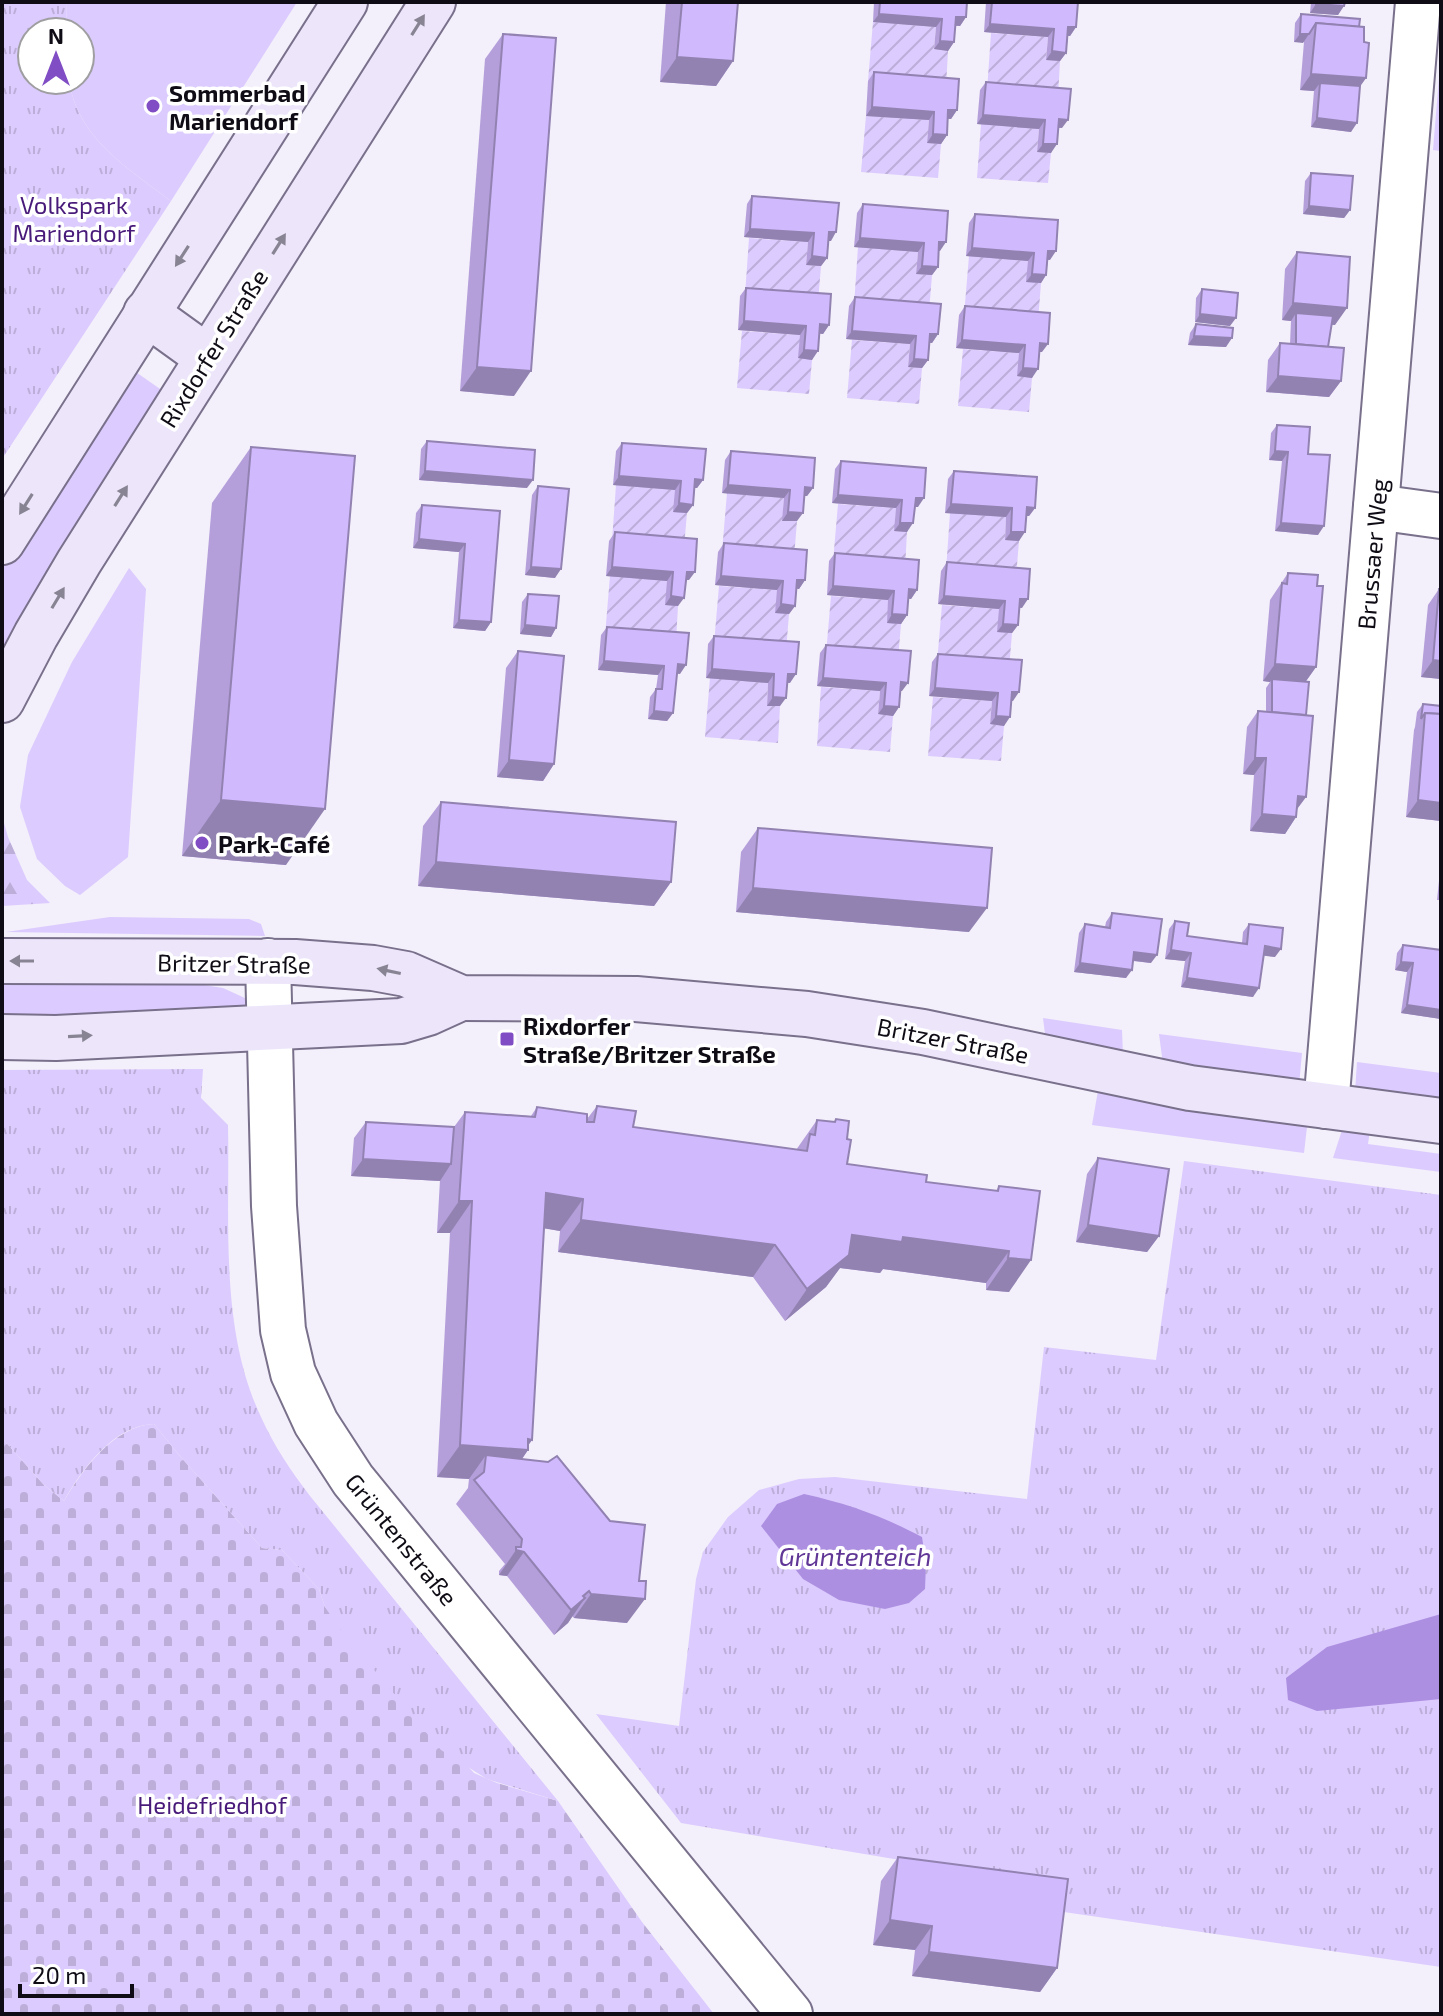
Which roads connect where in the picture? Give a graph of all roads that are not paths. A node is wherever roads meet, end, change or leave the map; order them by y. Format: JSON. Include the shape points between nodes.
{"nodes":[{"id":1,"x":345,"y":2,"type":"edge"},
{"id":2,"x":433,"y":2,"type":"edge"},
{"id":3,"x":1418,"y":2,"type":"edge"},
{"id":4,"x":146,"y":313,"type":"junction"},
{"id":5,"x":207,"y":357,"type":"junction"},
{"id":6,"x":1376,"y":507,"type":"junction"},
{"id":7,"x":1441,"y":516,"type":"edge"},
{"id":8,"x":2,"y":542,"type":"edge"},
{"id":9,"x":2,"y":700,"type":"edge"},
{"id":10,"x":2,"y":961,"type":"edge"},
{"id":11,"x":268,"y":961,"type":"junction"},
{"id":12,"x":461,"y":998,"type":"junction"},
{"id":13,"x":269,"y":1027,"type":"junction"},
{"id":14,"x":2,"y":1037,"type":"edge"},
{"id":15,"x":1326,"y":1106,"type":"junction"},
{"id":16,"x":1441,"y":1121,"type":"edge"},
{"id":17,"x":790,"y":2014,"type":"edge"}],
"edges":[{"from":1,"to":4,"type":"main road","one_way":true},
{"from":5,"to":2,"type":"main road","name":"Rixdorfer Straße","one_way":true},
{"from":3,"to":6,"type":"street","name":"Brussaer Weg"},
{"from":4,"to":5,"type":"main road"},
{"from":4,"to":8,"type":"main road","one_way":true},
{"from":9,"to":5,"type":"main road","name":"Rixdorfer Straße","one_way":true,"via":[[43,622]]},
{"from":6,"to":7,"type":"street"},
{"from":6,"to":15,"type":"street","name":"Brussaer Weg"},
{"from":11,"to":10,"type":"main road","name":"Britzer Straße","one_way":true},
{"from":12,"to":11,"type":"main road","name":"Britzer Straße","one_way":true,"via":[[406,974]]},
{"from":11,"to":13,"type":"street","name":"Grüntenstraße"},
{"from":12,"to":13,"type":"main road","name":"Britzer Straße","via":[[401,1021]]},
{"from":12,"to":15,"type":"main road","name":"Britzer Straße","via":[[636,999],[807,1014],[923,1032],[1190,1088]]},
{"from":14,"to":13,"type":"main road","name":"Britzer Straße","one_way":true},
{"from":13,"to":17,"type":"street","name":"Grüntenstraße","via":[[283,1330],[293,1373],[316,1423],[353,1480]]},
{"from":15,"to":16,"type":"main road","name":"Britzer Straße"}]}
